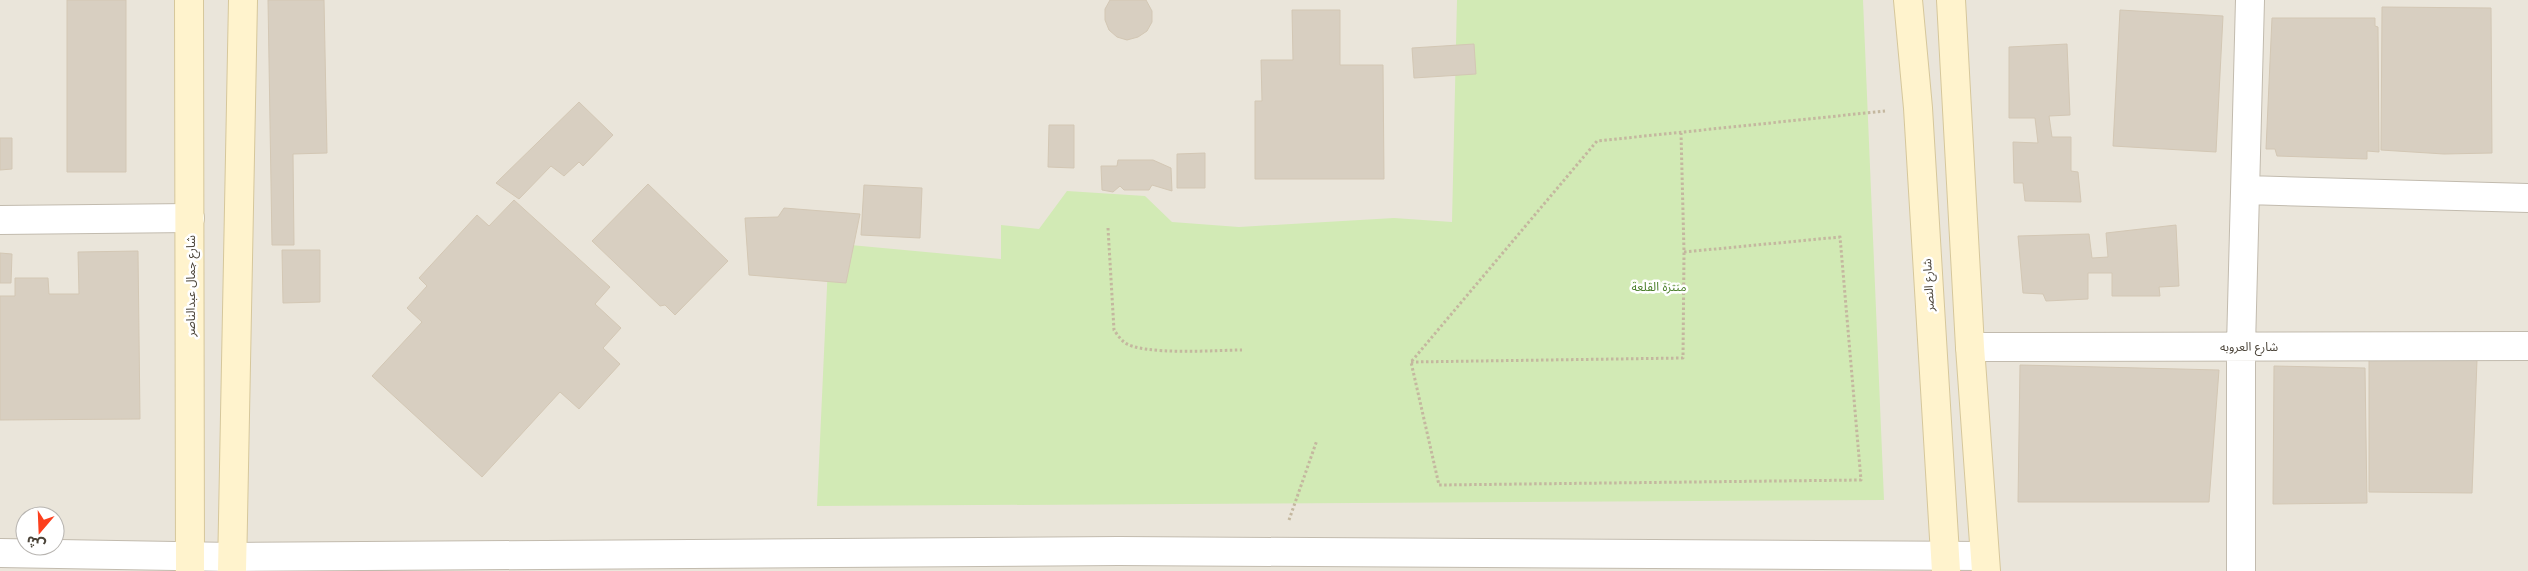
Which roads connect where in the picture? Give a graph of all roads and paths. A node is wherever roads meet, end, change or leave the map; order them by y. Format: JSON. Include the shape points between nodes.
{"nodes":[{"id":1,"x":189,"y":0,"type":"edge"},
{"id":2,"x":243,"y":0,"type":"edge"},
{"id":3,"x":1908,"y":0,"type":"edge"},
{"id":4,"x":1951,"y":0,"type":"edge"},
{"id":5,"x":2250,"y":0,"type":"edge"},
{"id":6,"x":1918,"y":108,"type":"junction"},
{"id":7,"x":1681,"y":133,"type":"junction"},
{"id":8,"x":2246,"y":190,"type":"junction"},
{"id":9,"x":2528,"y":198,"type":"edge"},
{"id":10,"x":190,"y":218,"type":"junction"},
{"id":11,"x":0,"y":220,"type":"edge"},
{"id":12,"x":1108,"y":228,"type":"dead end"},
{"id":13,"x":1684,"y":252,"type":"junction"},
{"id":14,"x":2241,"y":346,"type":"junction"},
{"id":15,"x":2528,"y":346,"type":"edge"},
{"id":16,"x":1970,"y":347,"type":"junction"},
{"id":17,"x":1242,"y":350,"type":"dead end"},
{"id":18,"x":1411,"y":362,"type":"junction"},
{"id":19,"x":1317,"y":440,"type":"dead end"},
{"id":20,"x":1278,"y":552,"type":"junction"},
{"id":21,"x":0,"y":553,"type":"edge"},
{"id":22,"x":1945,"y":563,"type":"edge"},
{"id":23,"x":1985,"y":563,"type":"edge"},
{"id":24,"x":190,"y":564,"type":"edge"},
{"id":25,"x":233,"y":564,"type":"edge"},
{"id":26,"x":2241,"y":571,"type":"edge"}],
"edges":[{"from":1,"to":10,"type":"street","name":"شارع جمال عبدالناصر"},
{"from":2,"to":25,"type":"street"},
{"from":3,"to":6,"type":"street","name":"شارع النصر"},
{"from":4,"to":16,"type":"street"},
{"from":5,"to":8,"type":"street"},
{"from":6,"to":7,"type":"path"},
{"from":6,"to":22,"type":"street","name":"شارع النصر"},
{"from":7,"to":13,"type":"path"},
{"from":7,"to":18,"type":"path","via":[[1597,141]]},
{"from":8,"to":9,"type":"street"},
{"from":8,"to":14,"type":"street"},
{"from":10,"to":11,"type":"street"},
{"from":10,"to":24,"type":"street","name":"شارع جمال عبدالناصر"},
{"from":12,"to":17,"type":"path","via":[[1114,330],[1124,343],[1155,350]]},
{"from":13,"to":18,"type":"path","via":[[1683,358]]},
{"from":13,"to":18,"type":"path","via":[[1840,237],[1861,480],[1438,485]]},
{"from":14,"to":15,"type":"street","name":"شارع العروبه"},
{"from":14,"to":16,"type":"street","name":"شارع العروبه"},
{"from":14,"to":26,"type":"street"},
{"from":16,"to":23,"type":"street"},
{"from":19,"to":20,"type":"path"},
{"from":20,"to":22,"type":"street"},
{"from":20,"to":25,"type":"street","via":[[1109,551]]},
{"from":21,"to":24,"type":"street"},
{"from":22,"to":23,"type":"street"},
{"from":24,"to":25,"type":"street"}]}
